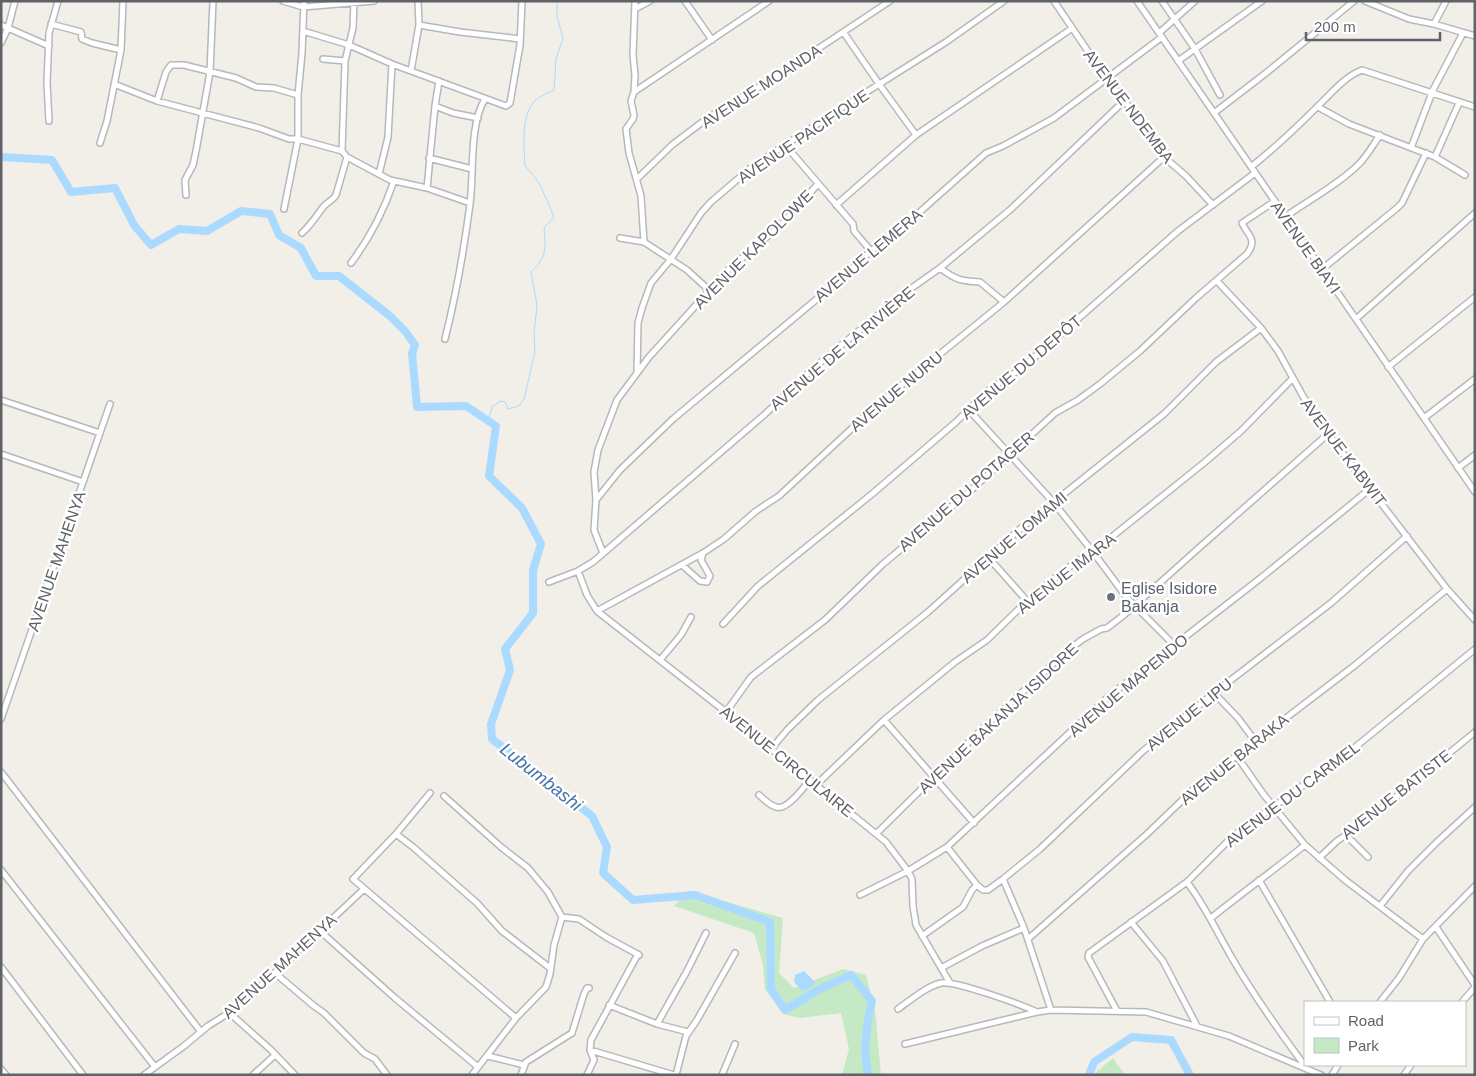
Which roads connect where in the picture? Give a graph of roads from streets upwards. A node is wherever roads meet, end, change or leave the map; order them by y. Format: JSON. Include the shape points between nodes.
{"nodes":[{"id":1,"x":15,"y":1,"type":"edge"},
{"id":2,"x":58,"y":1,"type":"edge"},
{"id":3,"x":123,"y":1,"type":"edge"},
{"id":4,"x":213,"y":1,"type":"edge"},
{"id":5,"x":283,"y":1,"type":"edge"},
{"id":6,"x":374,"y":1,"type":"edge"},
{"id":7,"x":418,"y":1,"type":"edge"},
{"id":8,"x":522,"y":1,"type":"edge"},
{"id":9,"x":635,"y":1,"type":"edge"},
{"id":10,"x":650,"y":1,"type":"edge"},
{"id":11,"x":685,"y":1,"type":"edge"},
{"id":12,"x":769,"y":1,"type":"edge"},
{"id":13,"x":890,"y":1,"type":"edge"},
{"id":14,"x":1004,"y":1,"type":"edge"},
{"id":15,"x":1062,"y":1,"type":"edge"},
{"id":16,"x":1137,"y":1,"type":"edge"},
{"id":17,"x":1162,"y":1,"type":"edge"},
{"id":18,"x":1196,"y":1,"type":"edge"},
{"id":19,"x":1262,"y":1,"type":"edge"},
{"id":20,"x":1354,"y":1,"type":"edge"},
{"id":21,"x":1365,"y":1,"type":"edge"},
{"id":22,"x":1446,"y":1,"type":"edge"},
{"id":23,"x":354,"y":2,"type":"edge"},
{"id":24,"x":1055,"y":3,"type":"edge"},
{"id":25,"x":304,"y":4,"type":"edge"},
{"id":26,"x":635,"y":9,"type":"junction"},
{"id":27,"x":1174,"y":20,"type":"junction"},
{"id":28,"x":51,"y":24,"type":"junction"},
{"id":29,"x":1434,"y":24,"type":"junction"},
{"id":30,"x":1,"y":25,"type":"edge"},
{"id":31,"x":419,"y":25,"type":"junction"},
{"id":32,"x":8,"y":28,"type":"junction"},
{"id":33,"x":1071,"y":28,"type":"junction"},
{"id":34,"x":303,"y":31,"type":"junction"},
{"id":35,"x":844,"y":32,"type":"junction"},
{"id":36,"x":1463,"y":33,"type":"junction"},
{"id":37,"x":1160,"y":35,"type":"junction"},
{"id":38,"x":1475,"y":36,"type":"edge"},
{"id":39,"x":520,"y":39,"type":"junction"},
{"id":40,"x":712,"y":40,"type":"junction"},
{"id":41,"x":1,"y":43,"type":"edge"},
{"id":42,"x":348,"y":45,"type":"junction"},
{"id":43,"x":49,"y":46,"type":"junction"},
{"id":44,"x":1195,"y":49,"type":"junction"},
{"id":45,"x":121,"y":50,"type":"junction"},
{"id":46,"x":323,"y":59,"type":"dead end"},
{"id":47,"x":345,"y":61,"type":"junction"},
{"id":48,"x":1178,"y":61,"type":"junction"},
{"id":49,"x":392,"y":64,"type":"junction"},
{"id":50,"x":410,"y":71,"type":"junction"},
{"id":51,"x":210,"y":72,"type":"junction"},
{"id":52,"x":1106,"y":78,"type":"junction"},
{"id":53,"x":439,"y":81,"type":"junction"},
{"id":54,"x":114,"y":84,"type":"junction"},
{"id":55,"x":879,"y":84,"type":"junction"},
{"id":56,"x":634,"y":92,"type":"junction"},
{"id":57,"x":1432,"y":93,"type":"junction"},
{"id":58,"x":298,"y":95,"type":"junction"},
{"id":59,"x":1220,"y":95,"type":"dead end"},
{"id":60,"x":485,"y":99,"type":"junction"},
{"id":61,"x":1125,"y":100,"type":"junction"},
{"id":62,"x":157,"y":101,"type":"junction"},
{"id":63,"x":1459,"y":103,"type":"junction"},
{"id":64,"x":435,"y":106,"type":"junction"},
{"id":65,"x":1318,"y":107,"type":"junction"},
{"id":66,"x":1475,"y":107,"type":"edge"},
{"id":67,"x":202,"y":113,"type":"junction"},
{"id":68,"x":1214,"y":113,"type":"junction"},
{"id":69,"x":478,"y":118,"type":"junction"},
{"id":70,"x":49,"y":121,"type":"dead end"},
{"id":71,"x":916,"y":135,"type":"junction"},
{"id":72,"x":1380,"y":135,"type":"junction"},
{"id":73,"x":298,"y":139,"type":"junction"},
{"id":74,"x":100,"y":143,"type":"dead end"},
{"id":75,"x":786,"y":146,"type":"junction"},
{"id":76,"x":1411,"y":148,"type":"junction"},
{"id":77,"x":342,"y":151,"type":"junction"},
{"id":78,"x":1426,"y":153,"type":"junction"},
{"id":79,"x":347,"y":157,"type":"junction"},
{"id":80,"x":1435,"y":157,"type":"junction"},
{"id":81,"x":429,"y":158,"type":"junction"},
{"id":82,"x":1164,"y":158,"type":"junction"},
{"id":83,"x":1251,"y":167,"type":"junction"},
{"id":84,"x":472,"y":169,"type":"junction"},
{"id":85,"x":1255,"y":173,"type":"junction"},
{"id":86,"x":378,"y":174,"type":"junction"},
{"id":87,"x":1465,"y":175,"type":"dead end"},
{"id":88,"x":638,"y":179,"type":"junction"},
{"id":89,"x":394,"y":181,"type":"junction"},
{"id":90,"x":818,"y":184,"type":"junction"},
{"id":91,"x":426,"y":188,"type":"junction"},
{"id":92,"x":186,"y":195,"type":"dead end"},
{"id":93,"x":1275,"y":201,"type":"junction"},
{"id":94,"x":470,"y":203,"type":"junction"},
{"id":95,"x":836,"y":205,"type":"junction"},
{"id":96,"x":1213,"y":205,"type":"junction"},
{"id":97,"x":284,"y":209,"type":"dead end"},
{"id":98,"x":1475,"y":213,"type":"edge"},
{"id":99,"x":1285,"y":217,"type":"junction"},
{"id":100,"x":302,"y":232,"type":"dead end"},
{"id":101,"x":620,"y":238,"type":"dead end"},
{"id":102,"x":644,"y":242,"type":"junction"},
{"id":103,"x":871,"y":251,"type":"junction"},
{"id":104,"x":671,"y":258,"type":"junction"},
{"id":105,"x":352,"y":263,"type":"dead end"},
{"id":106,"x":940,"y":268,"type":"junction"},
{"id":107,"x":1322,"y":270,"type":"junction"},
{"id":108,"x":1217,"y":281,"type":"junction"},
{"id":109,"x":709,"y":290,"type":"junction"},
{"id":110,"x":1475,"y":297,"type":"edge"},
{"id":111,"x":1004,"y":302,"type":"junction"},
{"id":112,"x":1356,"y":319,"type":"junction"},
{"id":113,"x":1261,"y":328,"type":"junction"},
{"id":114,"x":444,"y":339,"type":"dead end"},
{"id":115,"x":1388,"y":367,"type":"junction"},
{"id":116,"x":636,"y":373,"type":"junction"},
{"id":117,"x":1292,"y":379,"type":"junction"},
{"id":118,"x":1475,"y":379,"type":"edge"},
{"id":119,"x":1,"y":400,"type":"edge"},
{"id":120,"x":110,"y":404,"type":"dead end"},
{"id":121,"x":969,"y":410,"type":"junction"},
{"id":122,"x":1424,"y":418,"type":"junction"},
{"id":123,"x":100,"y":433,"type":"junction"},
{"id":124,"x":1328,"y":434,"type":"junction"},
{"id":125,"x":1,"y":454,"type":"edge"},
{"id":126,"x":1010,"y":455,"type":"junction"},
{"id":127,"x":1475,"y":455,"type":"edge"},
{"id":128,"x":1458,"y":468,"type":"junction"},
{"id":129,"x":83,"y":482,"type":"junction"},
{"id":130,"x":1370,"y":488,"type":"junction"},
{"id":131,"x":1475,"y":492,"type":"edge"},
{"id":132,"x":596,"y":500,"type":"junction"},
{"id":133,"x":1054,"y":503,"type":"junction"},
{"id":134,"x":1407,"y":536,"type":"junction"},
{"id":135,"x":1093,"y":552,"type":"junction"},
{"id":136,"x":603,"y":553,"type":"junction"},
{"id":137,"x":703,"y":553,"type":"junction"},
{"id":138,"x":988,"y":557,"type":"junction"},
{"id":139,"x":682,"y":565,"type":"junction"},
{"id":140,"x":578,"y":571,"type":"junction"},
{"id":141,"x":549,"y":582,"type":"dead end"},
{"id":142,"x":1447,"y":589,"type":"junction"},
{"id":143,"x":1027,"y":601,"type":"junction"},
{"id":144,"x":1135,"y":606,"type":"junction"},
{"id":145,"x":597,"y":611,"type":"junction"},
{"id":146,"x":691,"y":617,"type":"dead end"},
{"id":147,"x":1475,"y":620,"type":"edge"},
{"id":148,"x":723,"y":624,"type":"dead end"},
{"id":149,"x":1174,"y":645,"type":"junction"},
{"id":150,"x":1475,"y":649,"type":"edge"},
{"id":151,"x":660,"y":660,"type":"junction"},
{"id":152,"x":1214,"y":693,"type":"junction"},
{"id":153,"x":726,"y":712,"type":"junction"},
{"id":154,"x":1,"y":719,"type":"edge"},
{"id":155,"x":884,"y":720,"type":"junction"},
{"id":156,"x":1475,"y":732,"type":"edge"},
{"id":157,"x":1255,"y":741,"type":"junction"},
{"id":158,"x":772,"y":749,"type":"junction"},
{"id":159,"x":1236,"y":755,"type":"junction"},
{"id":160,"x":1,"y":772,"type":"edge"},
{"id":161,"x":934,"y":776,"type":"junction"},
{"id":162,"x":810,"y":780,"type":"junction"},
{"id":163,"x":816,"y":785,"type":"junction"},
{"id":164,"x":430,"y":793,"type":"dead end"},
{"id":165,"x":759,"y":794,"type":"dead end"},
{"id":166,"x":444,"y":796,"type":"dead end"},
{"id":167,"x":1275,"y":806,"type":"junction"},
{"id":168,"x":1475,"y":807,"type":"edge"},
{"id":169,"x":974,"y":822,"type":"junction"},
{"id":170,"x":877,"y":833,"type":"junction"},
{"id":171,"x":396,"y":834,"type":"junction"},
{"id":172,"x":1346,"y":835,"type":"junction"},
{"id":173,"x":1305,"y":845,"type":"junction"},
{"id":174,"x":947,"y":847,"type":"junction"},
{"id":175,"x":1368,"y":857,"type":"dead end"},
{"id":176,"x":1319,"y":858,"type":"junction"},
{"id":177,"x":1,"y":870,"type":"edge"},
{"id":178,"x":908,"y":871,"type":"junction"},
{"id":179,"x":1004,"y":879,"type":"junction"},
{"id":180,"x":1259,"y":880,"type":"junction"},
{"id":181,"x":1187,"y":882,"type":"junction"},
{"id":182,"x":977,"y":885,"type":"junction"},
{"id":183,"x":1475,"y":886,"type":"edge"},
{"id":184,"x":363,"y":890,"type":"junction"},
{"id":185,"x":860,"y":895,"type":"dead end"},
{"id":186,"x":1380,"y":906,"type":"junction"},
{"id":187,"x":562,"y":918,"type":"junction"},
{"id":188,"x":1211,"y":918,"type":"junction"},
{"id":189,"x":1131,"y":922,"type":"junction"},
{"id":190,"x":1436,"y":927,"type":"junction"},
{"id":191,"x":1024,"y":928,"type":"junction"},
{"id":192,"x":320,"y":931,"type":"junction"},
{"id":193,"x":706,"y":933,"type":"dead end"},
{"id":194,"x":922,"y":936,"type":"junction"},
{"id":195,"x":1028,"y":939,"type":"junction"},
{"id":196,"x":1423,"y":939,"type":"junction"},
{"id":197,"x":735,"y":953,"type":"dead end"},
{"id":198,"x":1,"y":967,"type":"edge"},
{"id":199,"x":550,"y":968,"type":"junction"},
{"id":200,"x":941,"y":968,"type":"junction"},
{"id":201,"x":275,"y":973,"type":"junction"},
{"id":202,"x":950,"y":983,"type":"junction"},
{"id":203,"x":1475,"y":986,"type":"edge"},
{"id":204,"x":589,"y":988,"type":"dead end"},
{"id":205,"x":1329,"y":1001,"type":"edge"},
{"id":206,"x":1381,"y":1001,"type":"edge"},
{"id":207,"x":1463,"y":1001,"type":"edge"},
{"id":208,"x":609,"y":1005,"type":"junction"},
{"id":209,"x":898,"y":1010,"type":"dead end"},
{"id":210,"x":1051,"y":1010,"type":"junction"},
{"id":211,"x":1117,"y":1011,"type":"junction"},
{"id":212,"x":1037,"y":1012,"type":"junction"},
{"id":213,"x":228,"y":1014,"type":"junction"},
{"id":214,"x":516,"y":1018,"type":"junction"},
{"id":215,"x":657,"y":1024,"type":"junction"},
{"id":216,"x":1197,"y":1026,"type":"junction"},
{"id":217,"x":201,"y":1032,"type":"junction"},
{"id":218,"x":688,"y":1032,"type":"junction"},
{"id":219,"x":735,"y":1044,"type":"dead end"},
{"id":220,"x":905,"y":1044,"type":"dead end"},
{"id":221,"x":590,"y":1050,"type":"junction"},
{"id":222,"x":275,"y":1055,"type":"junction"},
{"id":223,"x":488,"y":1056,"type":"junction"},
{"id":224,"x":524,"y":1065,"type":"junction"},
{"id":225,"x":1304,"y":1065,"type":"edge"},
{"id":226,"x":155,"y":1067,"type":"junction"},
{"id":227,"x":478,"y":1067,"type":"junction"},
{"id":228,"x":1306,"y":1068,"type":"joint"},
{"id":229,"x":1,"y":1069,"type":"edge"},
{"id":230,"x":6,"y":1075,"type":"edge"},
{"id":231,"x":83,"y":1075,"type":"edge"},
{"id":232,"x":144,"y":1075,"type":"edge"},
{"id":233,"x":253,"y":1075,"type":"edge"},
{"id":234,"x":295,"y":1075,"type":"edge"},
{"id":235,"x":387,"y":1075,"type":"edge"},
{"id":236,"x":472,"y":1075,"type":"edge"},
{"id":237,"x":521,"y":1075,"type":"edge"},
{"id":238,"x":587,"y":1075,"type":"edge"},
{"id":239,"x":675,"y":1075,"type":"edge"},
{"id":240,"x":722,"y":1075,"type":"edge"},
{"id":241,"x":1321,"y":1075,"type":"edge"}],
"edges":[{"from":1,"to":32,"type":"street"},
{"from":2,"to":28,"type":"street"},
{"from":3,"to":45,"type":"street"},
{"from":4,"to":51,"type":"street"},
{"from":5,"to":25,"type":"street"},
{"from":6,"to":23,"type":"street"},
{"from":7,"to":31,"type":"street"},
{"from":8,"to":39,"type":"street"},
{"from":9,"to":26,"type":"street"},
{"from":10,"to":26,"type":"street"},
{"from":11,"to":40,"type":"street"},
{"from":12,"to":40,"type":"street"},
{"from":13,"to":35,"type":"street","name":"AVENUE MOANDA"},
{"from":14,"to":55,"type":"street","name":"AVENUE PACIFIQUE"},
{"from":15,"to":24,"type":"street"},
{"from":16,"to":37,"type":"street","name":"AVENUE BIAYI"},
{"from":17,"to":27,"type":"street"},
{"from":18,"to":27,"type":"street","name":"AVENUE LEMERA"},
{"from":19,"to":44,"type":"street"},
{"from":20,"to":68,"type":"street"},
{"from":21,"to":29,"type":"street","via":[[1408,19]]},
{"from":22,"to":29,"type":"street"},
{"from":23,"to":25,"type":"street"},
{"from":23,"to":42,"type":"street","via":[[353,28]]},
{"from":24,"to":33,"type":"street","name":"AVENUE NDEMBA"},
{"from":25,"to":34,"type":"street"},
{"from":26,"to":56,"type":"street"},
{"from":27,"to":37,"type":"street","name":"AVENUE LEMERA"},
{"from":27,"to":44,"type":"street"},
{"from":28,"to":43,"type":"street"},
{"from":28,"to":45,"type":"street","via":[[81,32],[82,39],[92,43]]},
{"from":29,"to":36,"type":"street"},
{"from":30,"to":32,"type":"street"},
{"from":31,"to":39,"type":"street"},
{"from":31,"to":50,"type":"street"},
{"from":32,"to":41,"type":"street"},
{"from":32,"to":43,"type":"street"},
{"from":33,"to":52,"type":"street","name":"AVENUE NDEMBA"},
{"from":33,"to":71,"type":"street","name":"AVENUE KAPOLOWE"},
{"from":34,"to":42,"type":"street"},
{"from":34,"to":58,"type":"street"},
{"from":35,"to":55,"type":"street"},
{"from":35,"to":88,"type":"street","name":"AVENUE MOANDA","via":[[705,120],[672,145]]},
{"from":36,"to":38,"type":"street"},
{"from":36,"to":57,"type":"street"},
{"from":37,"to":48,"type":"street","name":"AVENUE BIAYI"},
{"from":37,"to":52,"type":"street","name":"AVENUE LEMERA"},
{"from":39,"to":60,"type":"street","via":[[509,105]]},
{"from":40,"to":56,"type":"street"},
{"from":42,"to":47,"type":"street"},
{"from":42,"to":49,"type":"street"},
{"from":43,"to":70,"type":"street"},
{"from":44,"to":48,"type":"street"},
{"from":44,"to":59,"type":"street"},
{"from":45,"to":54,"type":"street"},
{"from":46,"to":47,"type":"street"},
{"from":47,"to":77,"type":"street"},
{"from":48,"to":68,"type":"street","name":"AVENUE BIAYI"},
{"from":49,"to":50,"type":"street"},
{"from":49,"to":86,"type":"street","via":[[388,137]]},
{"from":50,"to":53,"type":"street"},
{"from":51,"to":58,"type":"street","via":[[239,78],[256,87]]},
{"from":51,"to":62,"type":"street","via":[[171,65]]},
{"from":51,"to":67,"type":"street"},
{"from":52,"to":61,"type":"street","name":"AVENUE NDEMBA"},
{"from":52,"to":103,"type":"street","name":"AVENUE LEMERA","via":[[1054,118],[986,152]]},
{"from":53,"to":60,"type":"street"},
{"from":53,"to":64,"type":"street"},
{"from":54,"to":62,"type":"street"},
{"from":54,"to":74,"type":"street"},
{"from":55,"to":71,"type":"street"},
{"from":55,"to":75,"type":"street","name":"AVENUE PACIFIQUE"},
{"from":56,"to":88,"type":"street","via":[[631,102],[633,119],[626,129],[629,153]]},
{"from":57,"to":63,"type":"street"},
{"from":57,"to":65,"type":"street","via":[[1362,70],[1340,84]]},
{"from":57,"to":76,"type":"street"},
{"from":58,"to":73,"type":"street"},
{"from":60,"to":69,"type":"street"},
{"from":61,"to":82,"type":"street","name":"AVENUE NDEMBA","via":[[1165,152]]},
{"from":61,"to":106,"type":"street","name":"AVENUE DE LA RIVIÈRE","via":[[1011,210]]},
{"from":62,"to":67,"type":"street"},
{"from":63,"to":66,"type":"street"},
{"from":63,"to":80,"type":"street"},
{"from":64,"to":69,"type":"street"},
{"from":64,"to":81,"type":"street"},
{"from":65,"to":72,"type":"street","via":[[1348,124]]},
{"from":65,"to":83,"type":"street"},
{"from":67,"to":73,"type":"street"},
{"from":67,"to":92,"type":"street","via":[[194,158],[186,175]]},
{"from":68,"to":83,"type":"street","name":"AVENUE BIAYI"},
{"from":69,"to":84,"type":"street"},
{"from":71,"to":95,"type":"street","name":"AVENUE KAPOLOWE"},
{"from":72,"to":76,"type":"street"},
{"from":72,"to":99,"type":"street","via":[[1356,167]]},
{"from":73,"to":77,"type":"street"},
{"from":73,"to":97,"type":"street"},
{"from":75,"to":90,"type":"street"},
{"from":75,"to":104,"type":"street","name":"AVENUE PACIFIQUE","via":[[753,166],[716,196]]},
{"from":76,"to":78,"type":"street"},
{"from":77,"to":79,"type":"street"},
{"from":78,"to":80,"type":"street"},
{"from":78,"to":107,"type":"street","via":[[1402,203]]},
{"from":79,"to":86,"type":"street"},
{"from":79,"to":100,"type":"street","via":[[336,195]]},
{"from":80,"to":87,"type":"street"},
{"from":81,"to":84,"type":"street"},
{"from":81,"to":91,"type":"street"},
{"from":82,"to":96,"type":"street","name":"AVENUE NDEMBA"},
{"from":82,"to":111,"type":"street","name":"AVENUE NURU"},
{"from":83,"to":85,"type":"street","name":"AVENUE BIAYI"},
{"from":84,"to":94,"type":"street"},
{"from":85,"to":93,"type":"street","name":"AVENUE BIAYI"},
{"from":85,"to":96,"type":"street","name":"AVENUE DU DEPÔT"},
{"from":86,"to":89,"type":"street"},
{"from":88,"to":102,"type":"street"},
{"from":89,"to":91,"type":"street"},
{"from":89,"to":105,"type":"street","via":[[370,235]]},
{"from":90,"to":95,"type":"street"},
{"from":90,"to":109,"type":"street","name":"AVENUE KAPOLOWE","via":[[782,224]]},
{"from":91,"to":94,"type":"street"},
{"from":93,"to":99,"type":"street","name":"AVENUE BIAYI"},
{"from":93,"to":108,"type":"street","name":"AVENUE DU POTAGER","via":[[1242,223],[1251,237],[1251,249]]},
{"from":94,"to":114,"type":"street","via":[[456,294]]},
{"from":95,"to":103,"type":"street"},
{"from":96,"to":121,"type":"street","name":"AVENUE DU DEPÔT","via":[[1178,231],[1022,368],[987,391]]},
{"from":98,"to":112,"type":"street"},
{"from":99,"to":107,"type":"street","name":"AVENUE BIAYI"},
{"from":101,"to":102,"type":"street"},
{"from":102,"to":104,"type":"street"},
{"from":103,"to":132,"type":"street","name":"AVENUE LEMERA","via":[[654,436]]},
{"from":104,"to":109,"type":"street"},
{"from":104,"to":116,"type":"street","name":"AVENUE PACIFIQUE","via":[[654,278],[642,308]]},
{"from":106,"to":111,"type":"street","via":[[965,282],[980,282]]},
{"from":106,"to":136,"type":"street","name":"AVENUE DE LA RIVIÈRE","via":[[816,366]]},
{"from":107,"to":112,"type":"street","name":"AVENUE BIAYI"},
{"from":108,"to":113,"type":"street","name":"AVENUE KABWIT"},
{"from":108,"to":126,"type":"street","name":"AVENUE DU POTAGER","via":[[1140,351],[1100,384],[1055,413]]},
{"from":109,"to":116,"type":"street","name":"AVENUE KAPOLOWE"},
{"from":110,"to":115,"type":"street"},
{"from":111,"to":137,"type":"street","name":"AVENUE NURU","via":[[876,406],[779,496]]},
{"from":112,"to":115,"type":"street","name":"AVENUE BIAYI"},
{"from":113,"to":117,"type":"street","name":"AVENUE KABWIT","via":[[1278,351]]},
{"from":113,"to":133,"type":"street","name":"AVENUE LOMAMI","via":[[1216,362],[1164,414]]},
{"from":115,"to":122,"type":"street","name":"AVENUE BIAYI"},
{"from":116,"to":132,"type":"street","name":"AVENUE KAPOLOWE","via":[[617,400],[597,456],[594,472]]},
{"from":117,"to":124,"type":"street","name":"AVENUE KABWIT"},
{"from":117,"to":135,"type":"street","name":"AVENUE IMARA","via":[[1241,431]]},
{"from":118,"to":122,"type":"street"},
{"from":119,"to":123,"type":"street"},
{"from":120,"to":123,"type":"street","name":"AVENUE MAHENYA"},
{"from":121,"to":126,"type":"street"},
{"from":121,"to":148,"type":"street","name":"AVENUE DU DEPÔT","via":[[758,586]]},
{"from":122,"to":128,"type":"street","name":"AVENUE BIAYI"},
{"from":123,"to":129,"type":"street","name":"AVENUE MAHENYA"},
{"from":124,"to":130,"type":"street","name":"AVENUE KABWIT"},
{"from":124,"to":144,"type":"street","name":"AVENUE BAKANJA ISIDORE"},
{"from":125,"to":129,"type":"street"},
{"from":126,"to":133,"type":"street"},
{"from":126,"to":153,"type":"street","name":"AVENUE DU POTAGER","via":[[884,564],[825,620],[751,677]]},
{"from":127,"to":128,"type":"street"},
{"from":128,"to":131,"type":"street","name":"AVENUE BIAYI"},
{"from":129,"to":154,"type":"street","name":"AVENUE MAHENYA"},
{"from":130,"to":134,"type":"street","name":"AVENUE KABWIT"},
{"from":130,"to":149,"type":"street","name":"AVENUE MAPENDO"},
{"from":132,"to":136,"type":"street","name":"AVENUE KAPOLOWE","via":[[594,530]]},
{"from":133,"to":135,"type":"street"},
{"from":133,"to":138,"type":"street","name":"AVENUE LOMAMI"},
{"from":134,"to":142,"type":"street","name":"AVENUE KABWIT"},
{"from":134,"to":152,"type":"street","name":"AVENUE LIPU","via":[[1331,603]]},
{"from":135,"to":143,"type":"street","name":"AVENUE IMARA"},
{"from":135,"to":144,"type":"street"},
{"from":136,"to":140,"type":"street","name":"AVENUE DE LA RIVIÈRE"},
{"from":137,"to":139,"type":"street","name":"AVENUE NURU"},
{"from":137,"to":139,"type":"street","via":[[701,560],[710,576],[707,582],[700,581]]},
{"from":138,"to":143,"type":"street"},
{"from":138,"to":158,"type":"street","name":"AVENUE LOMAMI","via":[[928,612],[818,700]]},
{"from":139,"to":145,"type":"street"},
{"from":140,"to":141,"type":"street","name":"AVENUE DE LA RIVIÈRE"},
{"from":140,"to":145,"type":"street","name":"AVENUE CIRCULAIRE"},
{"from":142,"to":147,"type":"street","name":"AVENUE KABWIT"},
{"from":142,"to":157,"type":"street","name":"AVENUE BARAKA","via":[[1354,666]]},
{"from":143,"to":155,"type":"street","name":"AVENUE IMARA","via":[[987,640]]},
{"from":144,"to":149,"type":"street"},
{"from":144,"to":161,"type":"street","name":"AVENUE BAKANJA ISIDORE","via":[[1108,628],[1095,631],[1073,646]]},
{"from":145,"to":151,"type":"street","name":"AVENUE CIRCULAIRE"},
{"from":146,"to":151,"type":"street"},
{"from":149,"to":169,"type":"street","name":"AVENUE MAPENDO","via":[[1108,697]]},
{"from":150,"to":167,"type":"street","name":"AVENUE DU CARMEL","via":[[1348,753]]},
{"from":151,"to":153,"type":"street","name":"AVENUE CIRCULAIRE"},
{"from":152,"to":157,"type":"street"},
{"from":152,"to":179,"type":"street","name":"AVENUE LIPU","via":[[1144,751]]},
{"from":153,"to":158,"type":"street","name":"AVENUE CIRCULAIRE"},
{"from":155,"to":161,"type":"street"},
{"from":155,"to":163,"type":"street","name":"AVENUE IMARA"},
{"from":156,"to":172,"type":"street","name":"AVENUE BATISTE","via":[[1364,824]]},
{"from":157,"to":159,"type":"street","name":"AVENUE BARAKA"},
{"from":158,"to":162,"type":"street","name":"AVENUE CIRCULAIRE"},
{"from":159,"to":167,"type":"street"},
{"from":159,"to":195,"type":"street","name":"AVENUE BARAKA","via":[[1197,786],[1148,834]]},
{"from":160,"to":217,"type":"street"},
{"from":161,"to":169,"type":"street"},
{"from":161,"to":170,"type":"street","name":"AVENUE BAKANJA ISIDORE"},
{"from":162,"to":163,"type":"street","name":"AVENUE CIRCULAIRE"},
{"from":162,"to":165,"type":"street","via":[[787,805],[781,807],[777,808]]},
{"from":163,"to":170,"type":"street","name":"AVENUE CIRCULAIRE"},
{"from":164,"to":171,"type":"street"},
{"from":166,"to":187,"type":"street","via":[[528,868],[548,892]]},
{"from":167,"to":173,"type":"street"},
{"from":167,"to":181,"type":"street","name":"AVENUE DU CARMEL","via":[[1227,841]]},
{"from":168,"to":186,"type":"street","via":[[1408,871]]},
{"from":169,"to":174,"type":"street","name":"AVENUE MAPENDO"},
{"from":170,"to":178,"type":"street","name":"AVENUE CIRCULAIRE"},
{"from":171,"to":184,"type":"street","via":[[353,880]]},
{"from":171,"to":199,"type":"street","via":[[477,903],[502,931]]},
{"from":172,"to":175,"type":"street"},
{"from":172,"to":176,"type":"street","name":"AVENUE BATISTE"},
{"from":173,"to":176,"type":"street"},
{"from":173,"to":180,"type":"street"},
{"from":174,"to":178,"type":"street","name":"AVENUE MAPENDO"},
{"from":174,"to":182,"type":"street"},
{"from":176,"to":186,"type":"street"},
{"from":177,"to":226,"type":"street"},
{"from":178,"to":185,"type":"street","name":"AVENUE MAPENDO"},
{"from":178,"to":194,"type":"street","name":"AVENUE CIRCULAIRE","via":[[912,879],[914,918]]},
{"from":179,"to":182,"type":"street","name":"AVENUE LIPU","via":[[986,890]]},
{"from":179,"to":191,"type":"street"},
{"from":180,"to":188,"type":"street"},
{"from":180,"to":205,"type":"street"},
{"from":181,"to":188,"type":"street"},
{"from":181,"to":189,"type":"street","name":"AVENUE DU CARMEL"},
{"from":182,"to":194,"type":"street","via":[[964,907]]},
{"from":183,"to":190,"type":"street"},
{"from":184,"to":192,"type":"street","name":"AVENUE MAHENYA"},
{"from":184,"to":214,"type":"street"},
{"from":186,"to":196,"type":"street"},
{"from":187,"to":199,"type":"street"},
{"from":187,"to":208,"type":"street","via":[[579,919],[638,955]]},
{"from":188,"to":225,"type":"street","via":[[1259,1002]]},
{"from":189,"to":211,"type":"street","name":"AVENUE DU CARMEL","via":[[1087,955]]},
{"from":189,"to":216,"type":"street","via":[[1163,961]]},
{"from":190,"to":196,"type":"street"},
{"from":190,"to":203,"type":"street"},
{"from":191,"to":195,"type":"street"},
{"from":191,"to":200,"type":"street"},
{"from":192,"to":201,"type":"street","name":"AVENUE MAHENYA"},
{"from":192,"to":227,"type":"street"},
{"from":193,"to":215,"type":"street"},
{"from":194,"to":200,"type":"street","name":"AVENUE CIRCULAIRE"},
{"from":195,"to":210,"type":"street"},
{"from":196,"to":206,"type":"street"},
{"from":197,"to":218,"type":"street"},
{"from":198,"to":231,"type":"street"},
{"from":199,"to":214,"type":"street","via":[[546,987]]},
{"from":200,"to":202,"type":"street","name":"AVENUE CIRCULAIRE"},
{"from":201,"to":213,"type":"street","name":"AVENUE MAHENYA"},
{"from":201,"to":235,"type":"street","via":[[324,1012],[364,1053],[375,1059]]},
{"from":202,"to":209,"type":"street","via":[[935,985]]},
{"from":202,"to":212,"type":"street","via":[[1009,1000]]},
{"from":203,"to":207,"type":"street"},
{"from":204,"to":224,"type":"street","via":[[586,988],[572,1033]]},
{"from":208,"to":215,"type":"street"},
{"from":208,"to":221,"type":"street","via":[[591,1040]]},
{"from":210,"to":211,"type":"street"},
{"from":210,"to":212,"type":"street"},
{"from":211,"to":216,"type":"street","via":[[1146,1012]]},
{"from":212,"to":220,"type":"street"},
{"from":213,"to":217,"type":"street","name":"AVENUE MAHENYA"},
{"from":213,"to":222,"type":"street"},
{"from":214,"to":223,"type":"street"},
{"from":215,"to":218,"type":"street"},
{"from":216,"to":228,"type":"street"},
{"from":217,"to":226,"type":"street","name":"AVENUE MAHENYA"},
{"from":218,"to":239,"type":"street"},
{"from":219,"to":240,"type":"street"},
{"from":221,"to":238,"type":"street","via":[[594,1060]]},
{"from":221,"to":239,"type":"street"},
{"from":222,"to":233,"type":"street"},
{"from":222,"to":234,"type":"street"},
{"from":223,"to":224,"type":"street"},
{"from":223,"to":227,"type":"street"},
{"from":224,"to":237,"type":"street"},
{"from":226,"to":232,"type":"street","name":"AVENUE MAHENYA"},
{"from":227,"to":236,"type":"street"},
{"from":228,"to":241,"type":"street"},
{"from":229,"to":230,"type":"street"}]}
